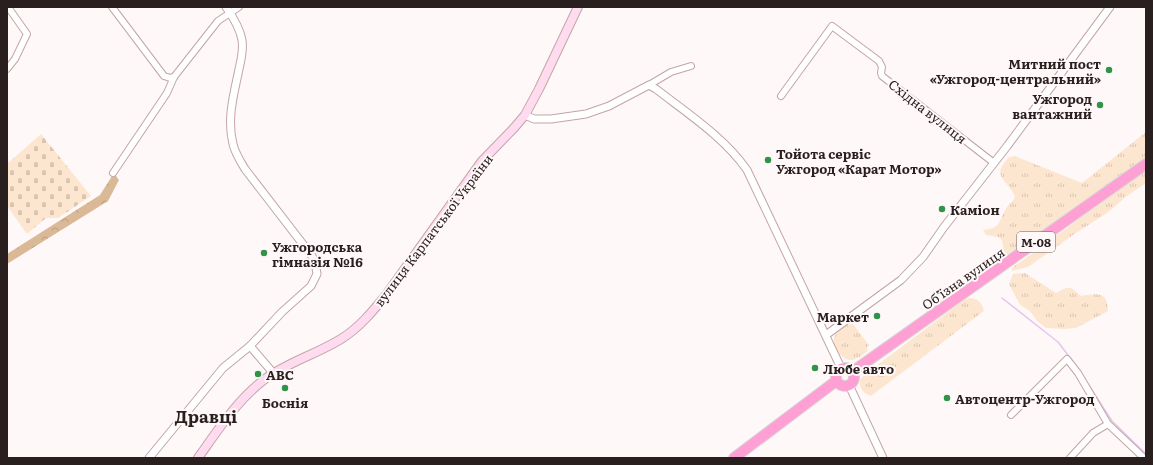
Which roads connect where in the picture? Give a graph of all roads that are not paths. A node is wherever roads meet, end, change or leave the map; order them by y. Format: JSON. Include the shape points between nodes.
{"nodes":[{"id":1,"x":8,"y":7,"type":"edge"},
{"id":2,"x":112,"y":7,"type":"edge"},
{"id":3,"x":239,"y":7,"type":"edge"},
{"id":4,"x":578,"y":7,"type":"edge"},
{"id":5,"x":1110,"y":7,"type":"edge"},
{"id":6,"x":228,"y":9,"type":"edge"},
{"id":7,"x":691,"y":66,"type":"dead end"},
{"id":8,"x":7,"y":69,"type":"edge"},
{"id":9,"x":174,"y":77,"type":"junction"},
{"id":10,"x":649,"y":85,"type":"junction"},
{"id":11,"x":781,"y":96,"type":"dead end"},
{"id":12,"x":526,"y":112,"type":"junction"},
{"id":13,"x":994,"y":163,"type":"junction"},
{"id":14,"x":1146,"y":164,"type":"edge"},
{"id":15,"x":113,"y":173,"type":"dead end"},
{"id":16,"x":826,"y":335,"type":"junction"},
{"id":17,"x":250,"y":346,"type":"junction"},
{"id":18,"x":841,"y":368,"type":"junction"},
{"id":19,"x":852,"y":372,"type":"junction"},
{"id":20,"x":274,"y":374,"type":"junction"},
{"id":21,"x":836,"y":381,"type":"junction"},
{"id":22,"x":849,"y":385,"type":"junction"},
{"id":23,"x":1011,"y":415,"type":"dead end"},
{"id":24,"x":1108,"y":424,"type":"junction"},
{"id":25,"x":149,"y":458,"type":"edge"},
{"id":26,"x":198,"y":458,"type":"edge"},
{"id":27,"x":734,"y":458,"type":"edge"},
{"id":28,"x":883,"y":458,"type":"edge"},
{"id":29,"x":1070,"y":458,"type":"edge"},
{"id":30,"x":1144,"y":458,"type":"edge"}],
"edges":[{"from":1,"to":8,"type":"street","via":[[27,34],[16,58]]},
{"from":2,"to":9,"type":"street","via":[[164,76]]},
{"from":3,"to":6,"type":"street"},
{"from":4,"to":12,"type":"main road","name":"вулиця Карпатської України"},
{"from":5,"to":13,"type":"street"},
{"from":6,"to":9,"type":"street"},
{"from":6,"to":17,"type":"street","via":[[240,32],[242,50],[231,107],[230,133],[233,145],[245,169],[300,240],[317,269],[311,286]]},
{"from":7,"to":10,"type":"street","via":[[671,72]]},
{"from":9,"to":15,"type":"street","via":[[167,93]]},
{"from":10,"to":12,"type":"street","via":[[609,106],[586,114],[534,119]]},
{"from":10,"to":16,"type":"street","via":[[740,159],[753,181]]},
{"from":11,"to":13,"type":"street","name":"Східна вулиця","via":[[832,26],[879,61],[882,76]]},
{"from":12,"to":20,"type":"main road","name":"вулиця Карпатської України","via":[[482,161],[371,313],[340,339]]},
{"from":13,"to":16,"type":"street","via":[[923,257],[901,280]]},
{"from":14,"to":19,"type":"highway","name":"Обʼїзна вулиця","number":"М-08"},
{"from":16,"to":18,"type":"street"},
{"from":17,"to":20,"type":"street"},
{"from":17,"to":25,"type":"street","via":[[223,368]]},
{"from":18,"to":19,"type":"highway","via":[[848,368]]},
{"from":18,"to":21,"type":"highway","via":[[836,372]]},
{"from":19,"to":22,"type":"highway","via":[[854,378]]},
{"from":20,"to":26,"type":"main road","name":"вулиця Карпатської України","via":[[240,402]]},
{"from":21,"to":22,"type":"highway","via":[[840,386]]},
{"from":21,"to":27,"type":"highway"},
{"from":22,"to":28,"type":"street"},
{"from":23,"to":24,"type":"street","via":[[1067,359]]},
{"from":24,"to":29,"type":"street","via":[[1093,433]]},
{"from":24,"to":30,"type":"street"}]}
